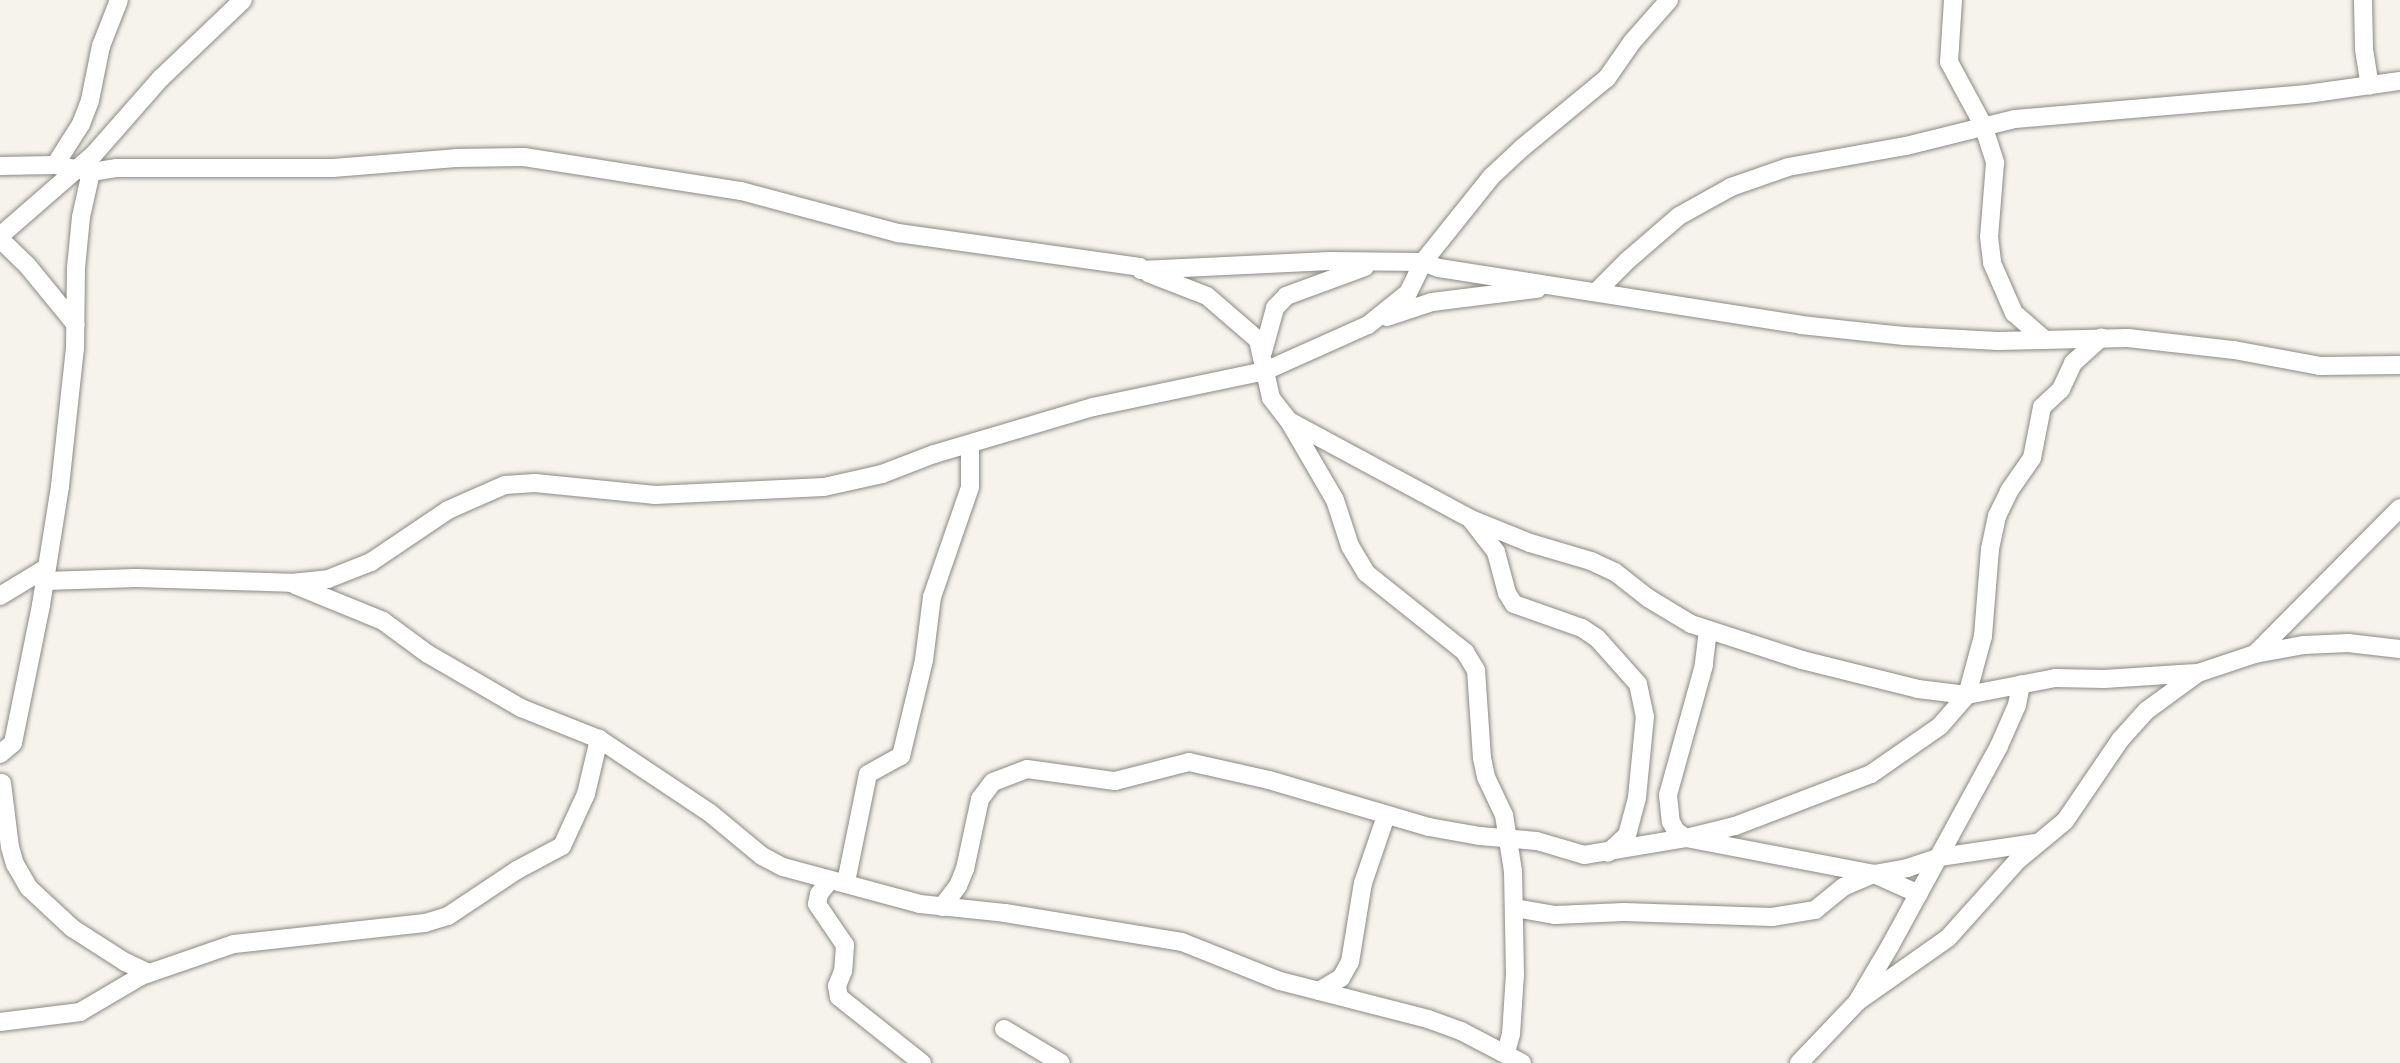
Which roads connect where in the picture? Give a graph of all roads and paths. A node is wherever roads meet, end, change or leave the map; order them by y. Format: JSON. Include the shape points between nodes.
{"nodes":[{"id":1,"x":119,"y":0,"type":"edge"},
{"id":2,"x":243,"y":0,"type":"edge"},
{"id":3,"x":1669,"y":0,"type":"edge"},
{"id":4,"x":1953,"y":0,"type":"edge"},
{"id":5,"x":2363,"y":0,"type":"edge"},
{"id":6,"x":2400,"y":81,"type":"edge"},
{"id":7,"x":2370,"y":86,"type":"junction"},
{"id":8,"x":1983,"y":125,"type":"junction"},
{"id":9,"x":55,"y":165,"type":"junction"},
{"id":10,"x":0,"y":166,"type":"edge"},
{"id":11,"x":83,"y":172,"type":"junction"},
{"id":12,"x":0,"y":238,"type":"edge"},
{"id":13,"x":1380,"y":262,"type":"junction"},
{"id":14,"x":1423,"y":262,"type":"junction"},
{"id":15,"x":1141,"y":270,"type":"junction"},
{"id":16,"x":1559,"y":286,"type":"junction"},
{"id":17,"x":1596,"y":292,"type":"junction"},
{"id":18,"x":1373,"y":321,"type":"junction"},
{"id":19,"x":76,"y":325,"type":"junction"},
{"id":20,"x":2101,"y":338,"type":"junction"},
{"id":21,"x":2045,"y":340,"type":"junction"},
{"id":22,"x":1263,"y":352,"type":"junction"},
{"id":23,"x":2398,"y":367,"type":"edge"},
{"id":24,"x":1265,"y":371,"type":"junction"},
{"id":25,"x":1289,"y":421,"type":"junction"},
{"id":26,"x":970,"y":446,"type":"junction"},
{"id":27,"x":2400,"y":508,"type":"edge"},
{"id":28,"x":1471,"y":519,"type":"junction"},
{"id":29,"x":45,"y":575,"type":"junction"},
{"id":30,"x":291,"y":583,"type":"junction"},
{"id":31,"x":0,"y":596,"type":"edge"},
{"id":32,"x":1708,"y":631,"type":"junction"},
{"id":33,"x":2400,"y":649,"type":"edge"},
{"id":34,"x":2255,"y":654,"type":"junction"},
{"id":35,"x":2198,"y":673,"type":"junction"},
{"id":36,"x":2021,"y":684,"type":"junction"},
{"id":37,"x":1967,"y":695,"type":"junction"},
{"id":38,"x":599,"y":739,"type":"junction"},
{"id":39,"x":6,"y":749,"type":"edge"},
{"id":40,"x":1,"y":786,"type":"edge"},
{"id":41,"x":1386,"y":816,"type":"junction"},
{"id":42,"x":1509,"y":838,"type":"junction"},
{"id":43,"x":1686,"y":838,"type":"junction"},
{"id":44,"x":2035,"y":843,"type":"junction"},
{"id":45,"x":1608,"y":853,"type":"junction"},
{"id":46,"x":1940,"y":857,"type":"junction"},
{"id":47,"x":1874,"y":874,"type":"junction"},
{"id":48,"x":838,"y":881,"type":"junction"},
{"id":49,"x":1919,"y":894,"type":"junction"},
{"id":50,"x":942,"y":907,"type":"junction"},
{"id":51,"x":1515,"y":908,"type":"junction"},
{"id":52,"x":149,"y":973,"type":"junction"},
{"id":53,"x":1319,"y":991,"type":"junction"},
{"id":54,"x":1857,"y":1002,"type":"junction"},
{"id":55,"x":0,"y":1022,"type":"edge"},
{"id":56,"x":1004,"y":1029,"type":"dead end"},
{"id":57,"x":1506,"y":1053,"type":"junction"},
{"id":58,"x":922,"y":1063,"type":"edge"},
{"id":59,"x":1061,"y":1063,"type":"edge"},
{"id":60,"x":1522,"y":1063,"type":"edge"},
{"id":61,"x":1799,"y":1063,"type":"edge"}],
"edges":[{"from":1,"to":9,"type":"street","via":[[101,46],[81,124]]},
{"from":2,"to":11,"type":"street","via":[[161,78]]},
{"from":3,"to":14,"type":"street","via":[[1607,78],[1492,176]]},
{"from":4,"to":8,"type":"street","via":[[1949,62]]},
{"from":5,"to":7,"type":"street"},
{"from":6,"to":7,"type":"street"},
{"from":7,"to":8,"type":"street"},
{"from":8,"to":17,"type":"street","via":[[1906,146],[1801,164],[1731,187],[1679,216]]},
{"from":8,"to":21,"type":"street","via":[[1996,177],[1989,237],[1992,263],[2014,313]]},
{"from":9,"to":10,"type":"street"},
{"from":9,"to":11,"type":"street"},
{"from":11,"to":12,"type":"street"},
{"from":11,"to":15,"type":"street","via":[[333,168],[524,157],[741,191],[898,233]]},
{"from":11,"to":19,"type":"street"},
{"from":12,"to":19,"type":"street"},
{"from":13,"to":14,"type":"street"},
{"from":13,"to":15,"type":"street"},
{"from":13,"to":22,"type":"street","via":[[1286,296],[1275,308]]},
{"from":14,"to":16,"type":"street"},
{"from":14,"to":18,"type":"street","via":[[1408,293]]},
{"from":15,"to":22,"type":"street","via":[[1207,296],[1258,340]]},
{"from":16,"to":17,"type":"street"},
{"from":16,"to":18,"type":"street","via":[[1433,302]]},
{"from":17,"to":21,"type":"street","via":[[1801,325],[1904,336]]},
{"from":18,"to":24,"type":"street"},
{"from":19,"to":29,"type":"street","via":[[61,476]]},
{"from":20,"to":21,"type":"street"},
{"from":20,"to":23,"type":"street","via":[[2234,350],[2320,366]]},
{"from":20,"to":37,"type":"street","via":[[2073,363],[2061,389],[2042,407],[2032,458],[1997,516],[1983,636]]},
{"from":22,"to":24,"type":"street"},
{"from":24,"to":25,"type":"street","via":[[1271,398]]},
{"from":24,"to":26,"type":"street","via":[[1093,407]]},
{"from":25,"to":28,"type":"street"},
{"from":25,"to":42,"type":"street","via":[[1335,500],[1350,546],[1366,573],[1472,661],[1486,777]]},
{"from":26,"to":30,"type":"street","via":[[824,487],[655,495],[535,483],[505,485],[448,510],[347,574]]},
{"from":26,"to":48,"type":"street","via":[[970,487],[932,597],[924,660],[901,756],[867,774]]},
{"from":27,"to":34,"type":"street"},
{"from":28,"to":32,"type":"street","via":[[1615,572],[1668,611]]},
{"from":28,"to":45,"type":"street","via":[[1496,552],[1514,604],[1582,628],[1597,638],[1638,684],[1646,716],[1637,797],[1627,835]]},
{"from":29,"to":30,"type":"street"},
{"from":29,"to":31,"type":"street"},
{"from":29,"to":39,"type":"street"},
{"from":30,"to":38,"type":"street","via":[[383,621],[428,654],[520,708]]},
{"from":32,"to":37,"type":"street","via":[[1855,674]]},
{"from":32,"to":43,"type":"street","via":[[1704,665],[1668,795],[1671,822]]},
{"from":33,"to":34,"type":"street","via":[[2327,643]]},
{"from":34,"to":35,"type":"street"},
{"from":35,"to":36,"type":"street","via":[[2055,678]]},
{"from":35,"to":44,"type":"street","via":[[2146,711],[2120,740],[2065,821]]},
{"from":36,"to":37,"type":"street"},
{"from":36,"to":46,"type":"street","via":[[1999,746]]},
{"from":37,"to":43,"type":"street","via":[[1940,726],[1871,774],[1735,825]]},
{"from":38,"to":48,"type":"street","via":[[710,813],[762,856],[802,874]]},
{"from":38,"to":52,"type":"street","via":[[586,794],[562,846],[454,913],[425,923],[244,942]]},
{"from":39,"to":40,"type":"street"},
{"from":40,"to":52,"type":"street","via":[[9,846],[29,888],[72,928]]},
{"from":41,"to":42,"type":"street"},
{"from":41,"to":50,"type":"street","via":[[1269,779],[1189,762],[1115,781],[1027,769],[993,782],[980,799],[965,869]]},
{"from":41,"to":53,"type":"street","via":[[1363,883],[1350,962],[1341,978]]},
{"from":42,"to":45,"type":"street","via":[[1547,843],[1572,854]]},
{"from":42,"to":51,"type":"street"},
{"from":43,"to":45,"type":"street"},
{"from":43,"to":47,"type":"street"},
{"from":44,"to":46,"type":"street"},
{"from":44,"to":54,"type":"street","via":[[1948,938]]},
{"from":46,"to":47,"type":"street"},
{"from":46,"to":49,"type":"street"},
{"from":47,"to":49,"type":"street"},
{"from":47,"to":51,"type":"street","via":[[1843,887],[1815,910],[1772,917],[1624,912],[1555,915]]},
{"from":48,"to":50,"type":"street"},
{"from":48,"to":58,"type":"street","via":[[819,894],[817,904],[845,945],[839,997]]},
{"from":49,"to":54,"type":"street"},
{"from":50,"to":53,"type":"street","via":[[1182,942],[1280,981]]},
{"from":51,"to":57,"type":"street","via":[[1513,1007]]},
{"from":52,"to":55,"type":"street","via":[[80,1012]]},
{"from":53,"to":57,"type":"street","via":[[1428,1019]]},
{"from":54,"to":61,"type":"street"},
{"from":56,"to":59,"type":"street"},
{"from":57,"to":60,"type":"street"}]}
